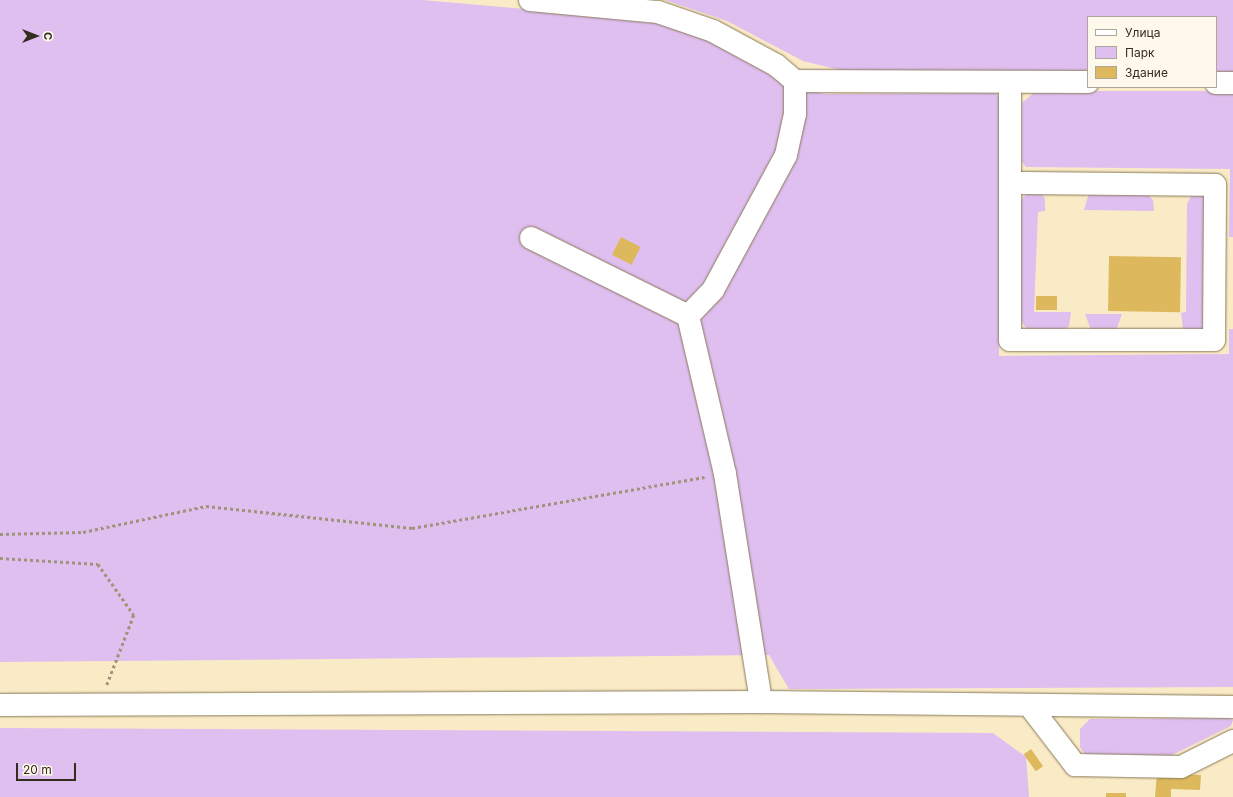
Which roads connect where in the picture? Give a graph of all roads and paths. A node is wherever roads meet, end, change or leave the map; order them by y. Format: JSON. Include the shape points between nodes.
{"nodes":[{"id":1,"x":530,"y":0,"type":"edge"},
{"id":2,"x":795,"y":81,"type":"junction"},
{"id":3,"x":1010,"y":82,"type":"junction"},
{"id":4,"x":1087,"y":82,"type":"edge"},
{"id":5,"x":1217,"y":83,"type":"edge"},
{"id":6,"x":1233,"y":83,"type":"edge"},
{"id":7,"x":1010,"y":183,"type":"junction"},
{"id":8,"x":531,"y":238,"type":"dead end"},
{"id":9,"x":688,"y":316,"type":"junction"},
{"id":10,"x":725,"y":474,"type":"junction"},
{"id":11,"x":0,"y":534,"type":"edge"},
{"id":12,"x":0,"y":558,"type":"edge"},
{"id":13,"x":761,"y":702,"type":"junction"},
{"id":14,"x":0,"y":705,"type":"edge"},
{"id":15,"x":1029,"y":705,"type":"junction"},
{"id":16,"x":99,"y":706,"type":"junction"},
{"id":17,"x":1233,"y":707,"type":"edge"},
{"id":18,"x":1233,"y":741,"type":"edge"}],
"edges":[{"from":1,"to":2,"type":"street","via":[[658,12],[712,32],[776,65]]},
{"from":2,"to":3,"type":"street"},
{"from":2,"to":9,"type":"street","via":[[795,114],[786,155],[713,290]]},
{"from":3,"to":4,"type":"street"},
{"from":3,"to":7,"type":"street"},
{"from":5,"to":6,"type":"street"},
{"from":7,"to":7,"type":"street","via":[[1010,340],[1214,340],[1215,185]]},
{"from":8,"to":9,"type":"street"},
{"from":9,"to":10,"type":"street"},
{"from":10,"to":11,"type":"path","via":[[412,528],[206,506],[83,532]]},
{"from":10,"to":13,"type":"street"},
{"from":12,"to":16,"type":"path","via":[[98,564],[134,615]]},
{"from":13,"to":15,"type":"street"},
{"from":13,"to":16,"type":"street"},
{"from":14,"to":16,"type":"street"},
{"from":15,"to":17,"type":"street"},
{"from":15,"to":18,"type":"street","via":[[1075,765],[1181,767]]}]}
